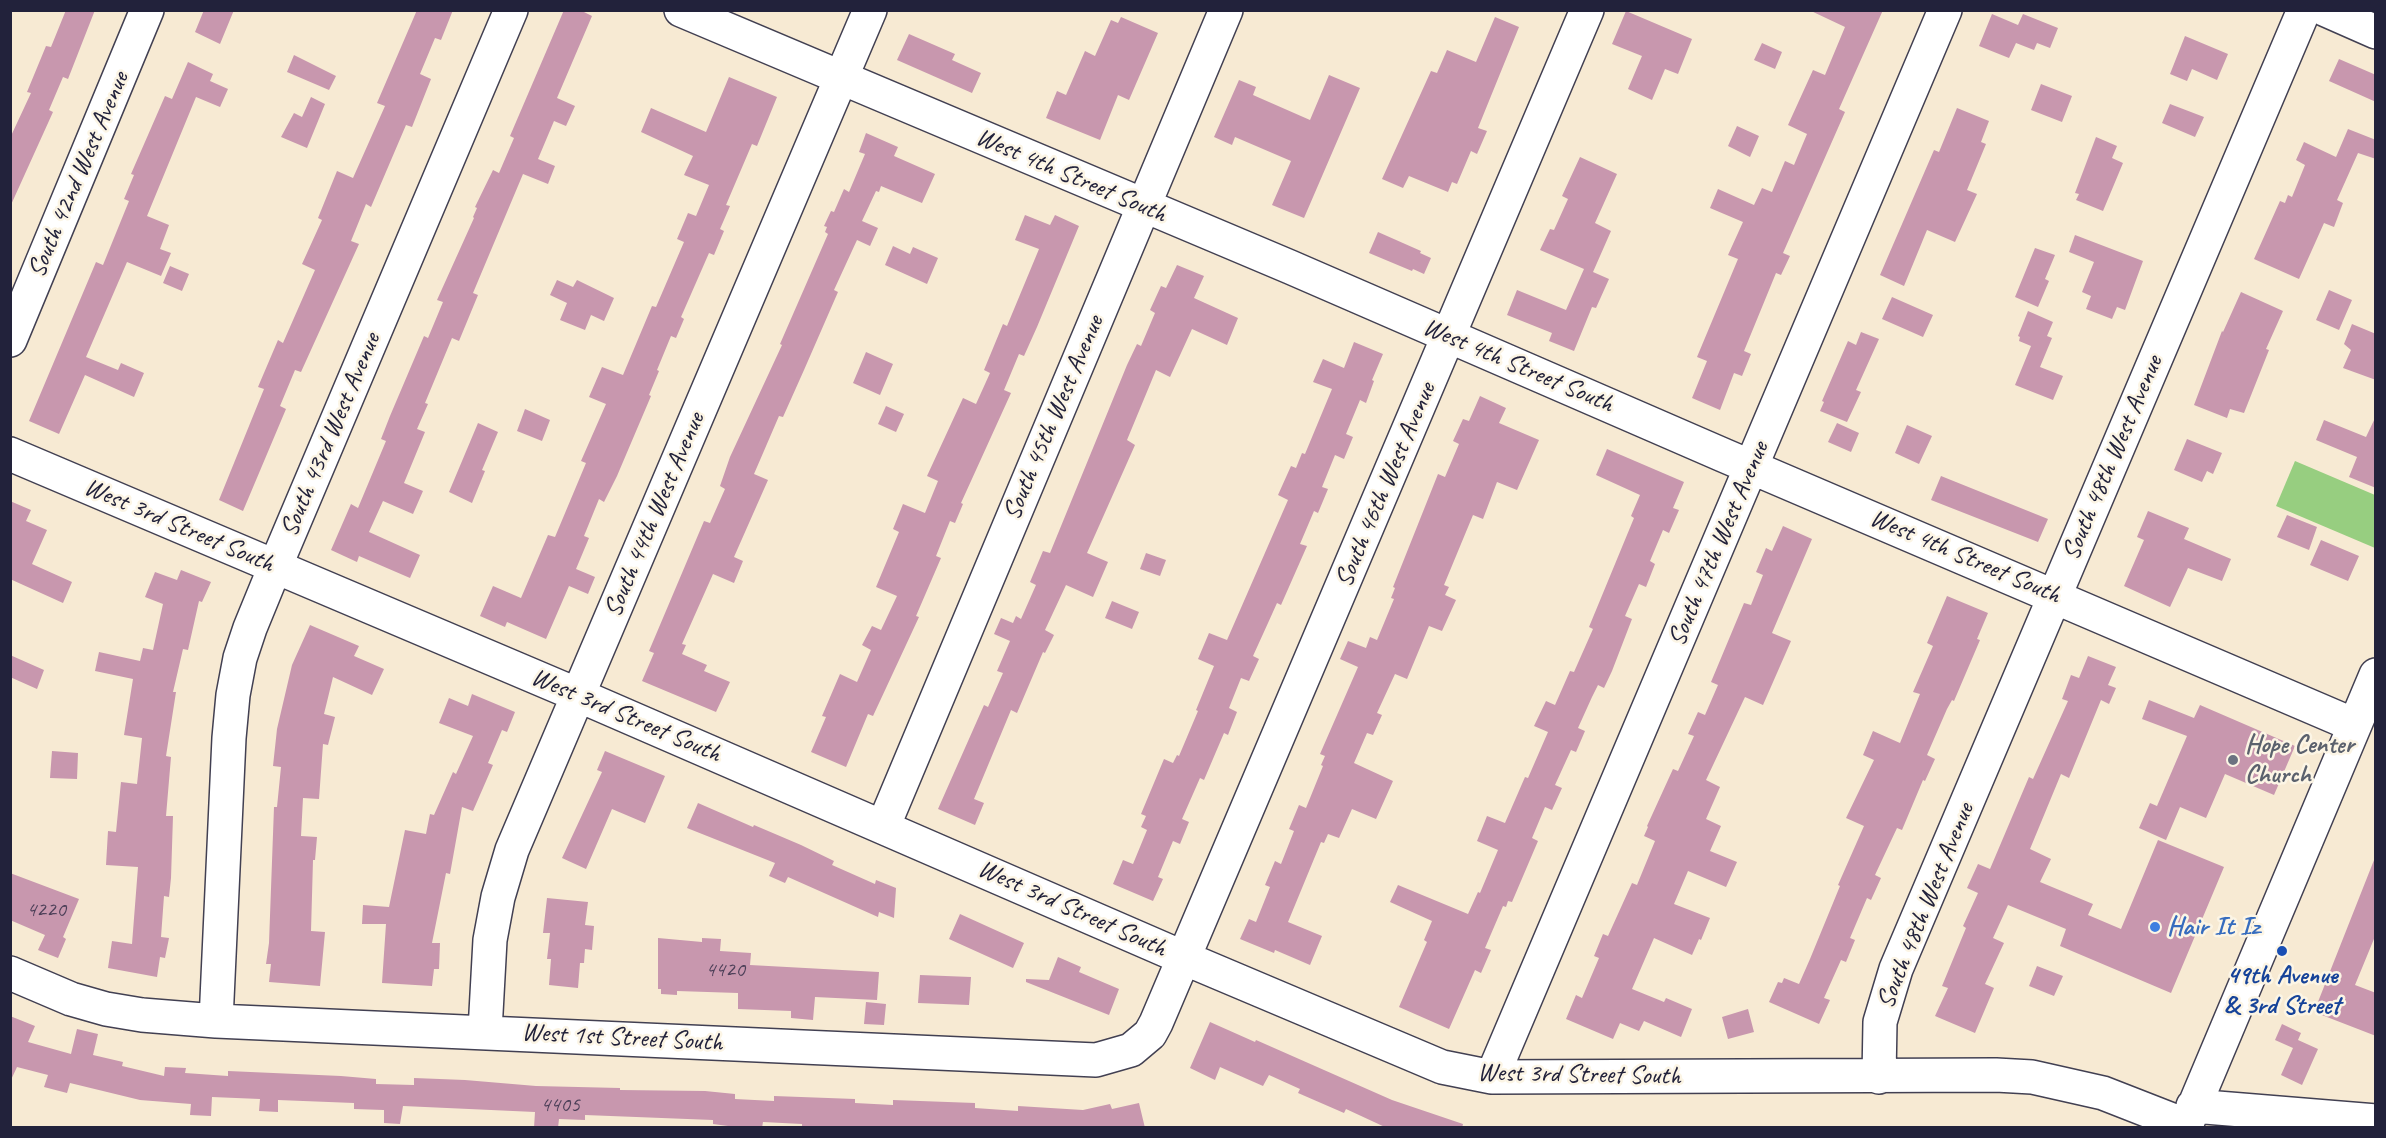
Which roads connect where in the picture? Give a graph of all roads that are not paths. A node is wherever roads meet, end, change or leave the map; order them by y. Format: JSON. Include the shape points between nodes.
{"nodes":[{"id":1,"x":147,"y":10,"type":"edge"},
{"id":2,"x":512,"y":10,"type":"edge"},
{"id":3,"x":681,"y":10,"type":"edge"},
{"id":4,"x":870,"y":10,"type":"edge"},
{"id":5,"x":1226,"y":10,"type":"edge"},
{"id":6,"x":1587,"y":10,"type":"edge"},
{"id":7,"x":1945,"y":10,"type":"edge"},
{"id":8,"x":2304,"y":10,"type":"edge"},
{"id":9,"x":2326,"y":10,"type":"edge"},
{"id":10,"x":2376,"y":32,"type":"edge"},
{"id":11,"x":841,"y":79,"type":"junction"},
{"id":12,"x":1142,"y":206,"type":"junction"},
{"id":13,"x":1450,"y":336,"type":"junction"},
{"id":14,"x":10,"y":340,"type":"edge"},
{"id":15,"x":10,"y":454,"type":"edge"},
{"id":16,"x":1751,"y":467,"type":"junction"},
{"id":17,"x":275,"y":567,"type":"junction"},
{"id":18,"x":2054,"y":595,"type":"junction"},
{"id":19,"x":2376,"y":675,"type":"edge"},
{"id":20,"x":578,"y":695,"type":"junction"},
{"id":21,"x":2354,"y":725,"type":"junction"},
{"id":22,"x":883,"y":827,"type":"junction"},
{"id":23,"x":1184,"y":958,"type":"junction"},
{"id":24,"x":10,"y":974,"type":"edge"},
{"id":25,"x":216,"y":1021,"type":"junction"},
{"id":26,"x":485,"y":1031,"type":"junction"},
{"id":27,"x":1492,"y":1077,"type":"junction"},
{"id":28,"x":1879,"y":1077,"type":"junction"},
{"id":29,"x":2188,"y":1120,"type":"edge"},
{"id":30,"x":2376,"y":1121,"type":"edge"}],
"edges":[{"from":1,"to":14,"type":"street","name":"South 42nd West Avenue"},
{"from":2,"to":17,"type":"street","name":"South 43rd West Avenue"},
{"from":3,"to":11,"type":"street","name":"West 4th Street South"},
{"from":4,"to":11,"type":"street","name":"South 44th West Avenue"},
{"from":5,"to":12,"type":"street","name":"South 45th West Avenue"},
{"from":6,"to":13,"type":"street","name":"South 46th West Avenue"},
{"from":7,"to":16,"type":"street","name":"South 47th West Avenue"},
{"from":8,"to":18,"type":"street","name":"South 48th West Avenue"},
{"from":9,"to":10,"type":"street"},
{"from":11,"to":12,"type":"street","name":"West 4th Street South"},
{"from":11,"to":20,"type":"street","name":"South 44th West Avenue"},
{"from":12,"to":13,"type":"street","name":"West 4th Street South"},
{"from":12,"to":22,"type":"street","name":"South 45th West Avenue"},
{"from":13,"to":16,"type":"street","name":"West 4th Street South"},
{"from":13,"to":23,"type":"street","name":"South 46th West Avenue"},
{"from":15,"to":17,"type":"street","name":"West 3rd Street South"},
{"from":16,"to":18,"type":"street","name":"West 4th Street South"},
{"from":16,"to":27,"type":"street","name":"South 47th West Avenue"},
{"from":17,"to":20,"type":"street","name":"West 3rd Street South"},
{"from":17,"to":25,"type":"street","name":"South 43rd West Avenue","via":[[246,638],[233,695]]},
{"from":18,"to":21,"type":"street","name":"West 4th Street South"},
{"from":18,"to":28,"type":"street","name":"South 48th West Avenue","via":[[1896,969],[1880,1022]]},
{"from":19,"to":21,"type":"street"},
{"from":20,"to":22,"type":"street","name":"West 3rd Street South"},
{"from":20,"to":26,"type":"street","name":"South 44th West Avenue","via":[[512,850],[498,897],[490,940]]},
{"from":21,"to":29,"type":"street"},
{"from":22,"to":23,"type":"street","name":"West 3rd Street South"},
{"from":23,"to":26,"type":"street","name":"West 1st Street South","via":[[1150,1034],[1131,1050],[1096,1060]]},
{"from":23,"to":27,"type":"street","name":"West 3rd Street South","via":[[1442,1067]]},
{"from":24,"to":25,"type":"street","name":"West 1st Street South","via":[[106,1009]]},
{"from":25,"to":26,"type":"street","name":"West 1st Street South"},
{"from":27,"to":28,"type":"street","name":"West 3rd Street South"},
{"from":28,"to":29,"type":"street","name":"West 3rd Street South","via":[[2032,1077],[2103,1093]]},
{"from":29,"to":30,"type":"street","name":"West 3rd Street South"}]}
